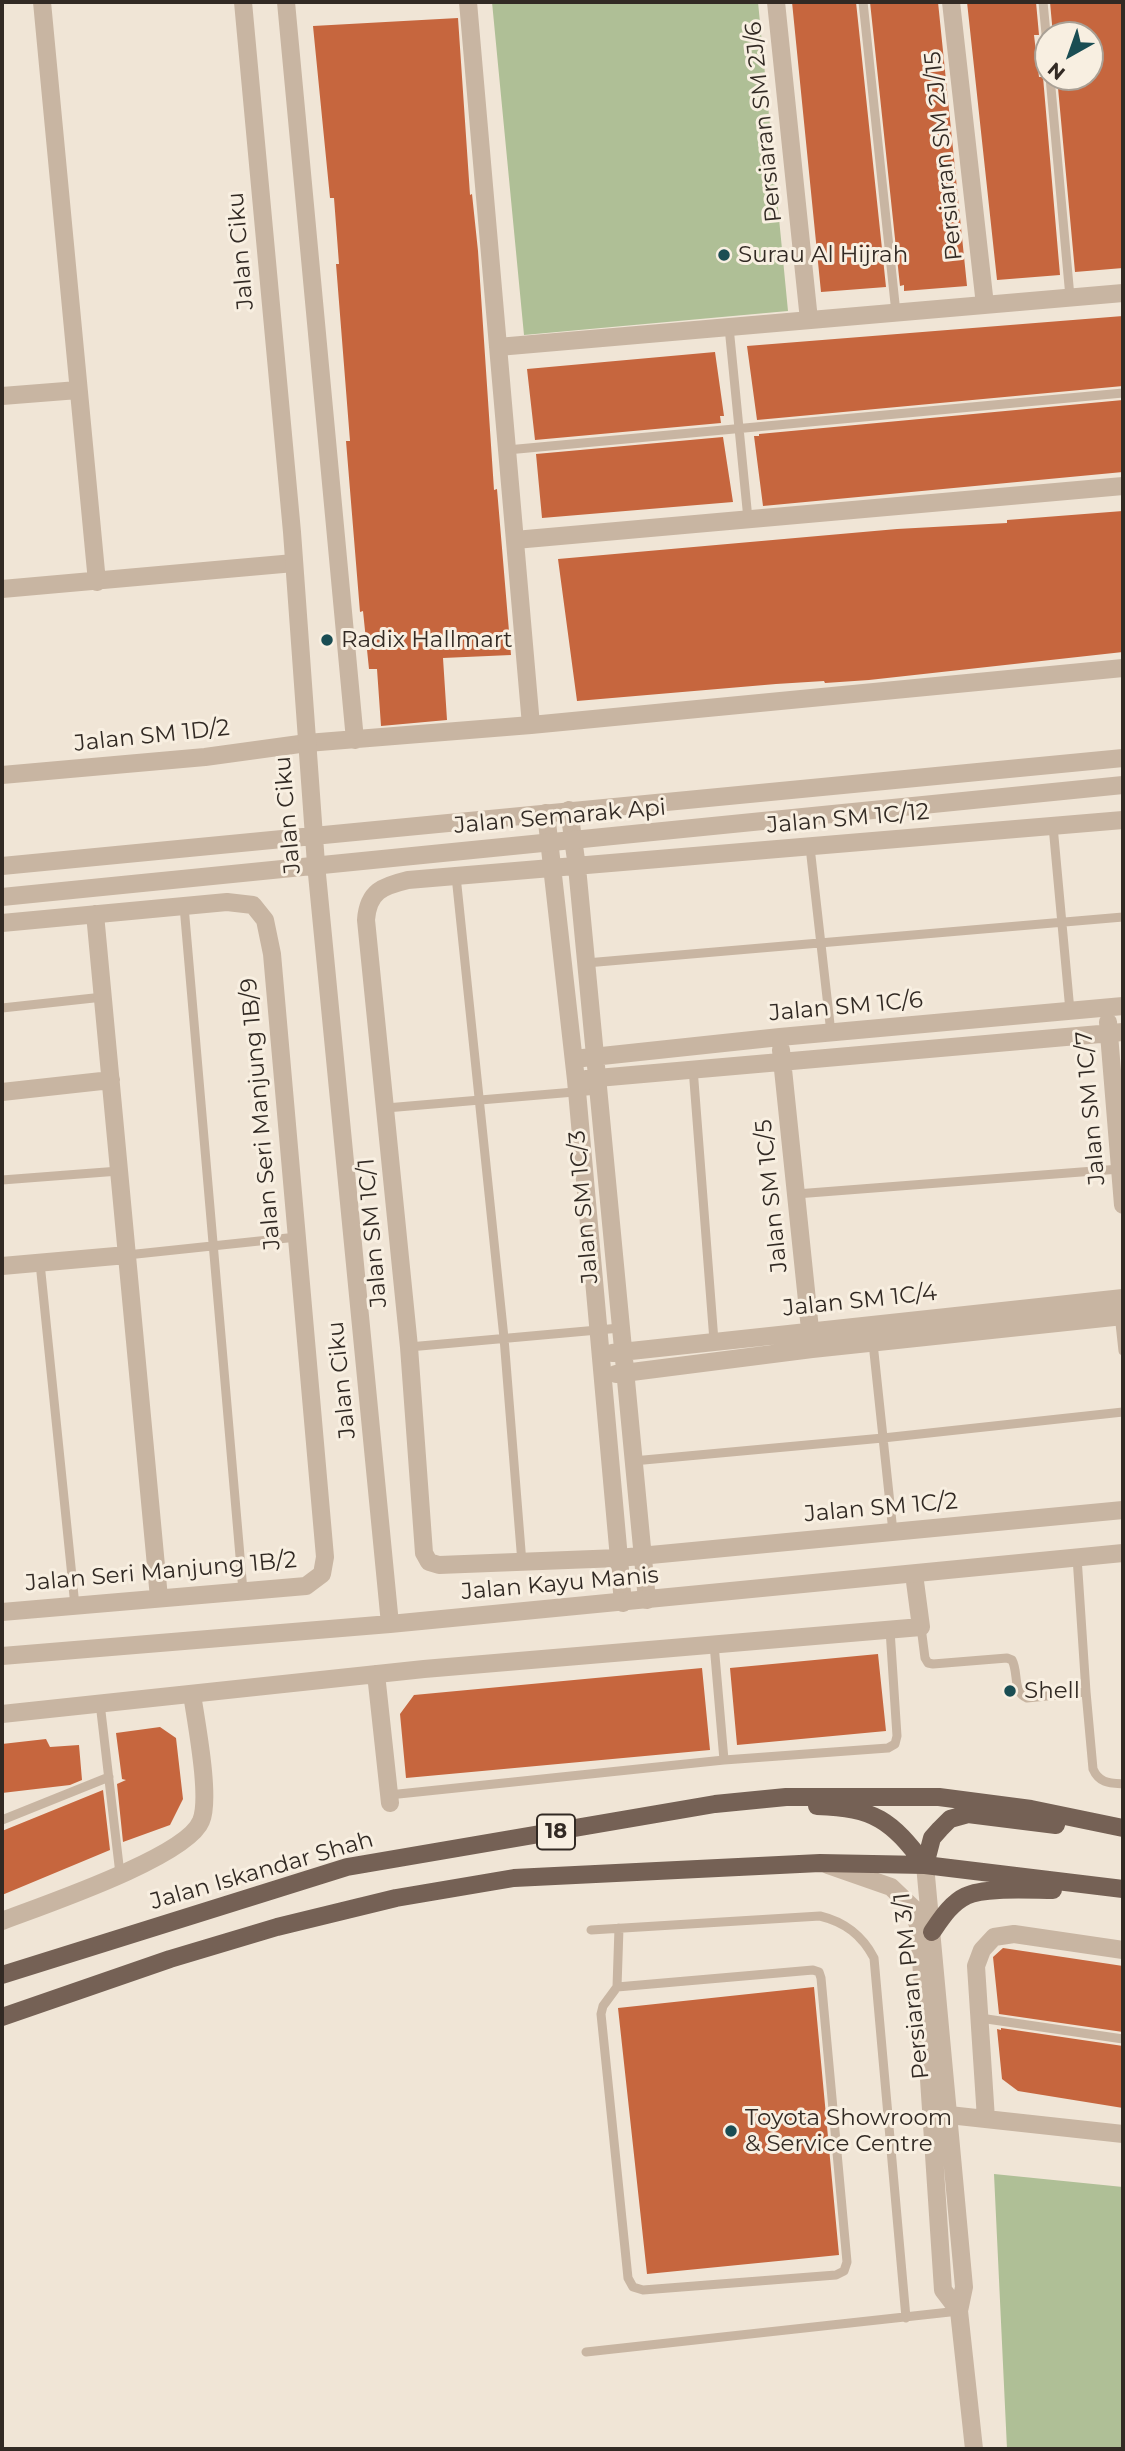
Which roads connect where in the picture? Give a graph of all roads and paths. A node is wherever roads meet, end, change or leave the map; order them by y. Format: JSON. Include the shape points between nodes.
{"nodes":[{"id":1,"x":42,"y":2,"type":"edge"},
{"id":2,"x":243,"y":2,"type":"edge"},
{"id":3,"x":286,"y":2,"type":"edge"},
{"id":4,"x":468,"y":2,"type":"edge"},
{"id":5,"x":776,"y":2,"type":"edge"},
{"id":6,"x":863,"y":2,"type":"edge"},
{"id":7,"x":951,"y":2,"type":"edge"},
{"id":8,"x":1043,"y":2,"type":"edge"},
{"id":9,"x":1045,"y":21,"type":"edge"},
{"id":10,"x":1051,"y":91,"type":"edge"},
{"id":11,"x":1123,"y":293,"type":"edge"},
{"id":12,"x":1070,"y":297,"type":"junction"},
{"id":13,"x":985,"y":305,"type":"junction"},
{"id":14,"x":895,"y":313,"type":"junction"},
{"id":15,"x":809,"y":320,"type":"junction"},
{"id":16,"x":729,"y":327,"type":"junction"},
{"id":17,"x":498,"y":347,"type":"junction"},
{"id":18,"x":78,"y":390,"type":"junction"},
{"id":19,"x":1123,"y":393,"type":"edge"},
{"id":20,"x":2,"y":396,"type":"edge"},
{"id":21,"x":739,"y":429,"type":"junction"},
{"id":22,"x":507,"y":450,"type":"junction"},
{"id":23,"x":1123,"y":486,"type":"edge"},
{"id":24,"x":748,"y":519,"type":"junction"},
{"id":25,"x":515,"y":540,"type":"junction"},
{"id":26,"x":294,"y":563,"type":"junction"},
{"id":27,"x":97,"y":582,"type":"junction"},
{"id":28,"x":2,"y":589,"type":"edge"},
{"id":29,"x":1123,"y":668,"type":"edge"},
{"id":30,"x":531,"y":725,"type":"junction"},
{"id":31,"x":355,"y":740,"type":"junction"},
{"id":32,"x":307,"y":743,"type":"junction"},
{"id":33,"x":1123,"y":758,"type":"edge"},
{"id":34,"x":2,"y":775,"type":"edge"},
{"id":35,"x":1123,"y":785,"type":"edge"},
{"id":36,"x":569,"y":810,"type":"junction"},
{"id":37,"x":547,"y":813,"type":"junction"},
{"id":38,"x":1123,"y":820,"type":"edge"},
{"id":39,"x":1053,"y":826,"type":"junction"},
{"id":40,"x":314,"y":837,"type":"junction"},
{"id":41,"x":574,"y":841,"type":"junction"},
{"id":42,"x":549,"y":843,"type":"junction"},
{"id":43,"x":810,"y":847,"type":"junction"},
{"id":44,"x":316,"y":864,"type":"junction"},
{"id":45,"x":2,"y":866,"type":"edge"},
{"id":46,"x":577,"y":867,"type":"junction"},
{"id":47,"x":553,"y":869,"type":"junction"},
{"id":48,"x":456,"y":876,"type":"junction"},
{"id":49,"x":2,"y":897,"type":"edge"},
{"id":50,"x":184,"y":906,"type":"junction"},
{"id":51,"x":95,"y":914,"type":"junction"},
{"id":52,"x":1123,"y":917,"type":"edge"},
{"id":53,"x":2,"y":923,"type":"edge"},
{"id":54,"x":1062,"y":923,"type":"junction"},
{"id":55,"x":821,"y":942,"type":"junction"},
{"id":56,"x":586,"y":963,"type":"junction"},
{"id":57,"x":103,"y":997,"type":"junction"},
{"id":58,"x":1115,"y":1007,"type":"edge"},
{"id":59,"x":2,"y":1008,"type":"edge"},
{"id":60,"x":1070,"y":1011,"type":"junction"},
{"id":61,"x":831,"y":1032,"type":"junction"},
{"id":62,"x":1116,"y":1032,"type":"edge"},
{"id":63,"x":780,"y":1037,"type":"junction"},
{"id":64,"x":595,"y":1057,"type":"junction"},
{"id":65,"x":574,"y":1059,"type":"junction"},
{"id":66,"x":782,"y":1060,"type":"junction"},
{"id":67,"x":693,"y":1068,"type":"junction"},
{"id":68,"x":111,"y":1080,"type":"junction"},
{"id":69,"x":598,"y":1084,"type":"junction"},
{"id":70,"x":576,"y":1085,"type":"junction"},
{"id":71,"x":2,"y":1092,"type":"edge"},
{"id":72,"x":481,"y":1100,"type":"junction"},
{"id":73,"x":386,"y":1108,"type":"junction"},
{"id":74,"x":1119,"y":1112,"type":"edge"},
{"id":75,"x":1120,"y":1169,"type":"junction"},
{"id":76,"x":119,"y":1171,"type":"junction"},
{"id":77,"x":2,"y":1180,"type":"edge"},
{"id":78,"x":796,"y":1194,"type":"junction"},
{"id":79,"x":1123,"y":1205,"type":"edge"},
{"id":80,"x":297,"y":1237,"type":"junction"},
{"id":81,"x":214,"y":1246,"type":"junction"},
{"id":82,"x":127,"y":1255,"type":"junction"},
{"id":83,"x":40,"y":1263,"type":"junction"},
{"id":84,"x":2,"y":1266,"type":"edge"},
{"id":85,"x":1121,"y":1308,"type":"edge"},
{"id":86,"x":620,"y":1328,"type":"junction"},
{"id":87,"x":600,"y":1329,"type":"junction"},
{"id":88,"x":810,"y":1330,"type":"junction"},
{"id":89,"x":504,"y":1338,"type":"junction"},
{"id":90,"x":714,"y":1341,"type":"junction"},
{"id":91,"x":873,"y":1343,"type":"junction"},
{"id":92,"x":409,"y":1347,"type":"junction"},
{"id":93,"x":812,"y":1349,"type":"junction"},
{"id":94,"x":1123,"y":1351,"type":"edge"},
{"id":95,"x":622,"y":1352,"type":"junction"},
{"id":96,"x":602,"y":1354,"type":"junction"},
{"id":97,"x":624,"y":1373,"type":"junction"},
{"id":98,"x":604,"y":1376,"type":"junction"},
{"id":99,"x":1123,"y":1412,"type":"edge"},
{"id":100,"x":883,"y":1438,"type":"junction"},
{"id":101,"x":633,"y":1461,"type":"junction"},
{"id":102,"x":1123,"y":1510,"type":"edge"},
{"id":103,"x":893,"y":1532,"type":"junction"},
{"id":104,"x":1123,"y":1553,"type":"edge"},
{"id":105,"x":643,"y":1555,"type":"junction"},
{"id":106,"x":1077,"y":1557,"type":"junction"},
{"id":107,"x":619,"y":1558,"type":"junction"},
{"id":108,"x":522,"y":1563,"type":"junction"},
{"id":109,"x":322,"y":1574,"type":"joint"},
{"id":110,"x":914,"y":1574,"type":"junction"},
{"id":111,"x":243,"y":1591,"type":"junction"},
{"id":112,"x":159,"y":1598,"type":"junction"},
{"id":113,"x":647,"y":1600,"type":"junction"},
{"id":114,"x":623,"y":1602,"type":"junction"},
{"id":115,"x":75,"y":1606,"type":"junction"},
{"id":116,"x":2,"y":1612,"type":"edge"},
{"id":117,"x":390,"y":1624,"type":"junction"},
{"id":118,"x":921,"y":1627,"type":"junction"},
{"id":119,"x":890,"y":1630,"type":"junction"},
{"id":120,"x":714,"y":1644,"type":"junction"},
{"id":121,"x":2,"y":1656,"type":"edge"},
{"id":122,"x":376,"y":1674,"type":"junction"},
{"id":123,"x":1086,"y":1692,"type":"junction"},
{"id":124,"x":192,"y":1694,"type":"junction"},
{"id":125,"x":100,"y":1703,"type":"junction"},
{"id":126,"x":2,"y":1714,"type":"edge"},
{"id":127,"x":724,"y":1760,"type":"junction"},
{"id":128,"x":109,"y":1777,"type":"junction"},
{"id":129,"x":1123,"y":1784,"type":"edge"},
{"id":130,"x":390,"y":1799,"type":"joint"},
{"id":131,"x":715,"y":1804,"type":"junction"},
{"id":132,"x":2,"y":1820,"type":"edge"},
{"id":133,"x":1123,"y":1831,"type":"edge"},
{"id":134,"x":820,"y":1863,"type":"junction"},
{"id":135,"x":925,"y":1864,"type":"junction"},
{"id":136,"x":120,"y":1874,"type":"junction"},
{"id":137,"x":1118,"y":1889,"type":"edge"},
{"id":138,"x":2,"y":1921,"type":"edge"},
{"id":139,"x":619,"y":1928,"type":"junction"},
{"id":140,"x":591,"y":1930,"type":"dead end"},
{"id":141,"x":932,"y":1931,"type":"junction"},
{"id":142,"x":1123,"y":1950,"type":"edge"},
{"id":143,"x":2,"y":1975,"type":"edge"},
{"id":144,"x":617,"y":1987,"type":"junction"},
{"id":145,"x":2,"y":2017,"type":"edge"},
{"id":146,"x":980,"y":2018,"type":"junction"},
{"id":147,"x":1123,"y":2039,"type":"edge"},
{"id":148,"x":949,"y":2115,"type":"junction"},
{"id":149,"x":986,"y":2119,"type":"junction"},
{"id":150,"x":1123,"y":2134,"type":"edge"},
{"id":151,"x":959,"y":2311,"type":"junction"},
{"id":152,"x":906,"y":2318,"type":"junction"},
{"id":153,"x":586,"y":2352,"type":"dead end"},
{"id":154,"x":974,"y":2449,"type":"edge"}],
"edges":[{"from":1,"to":18,"type":"street"},
{"from":2,"to":26,"type":"street","name":"Jalan Ciku"},
{"from":3,"to":31,"type":"street"},
{"from":4,"to":17,"type":"street"},
{"from":5,"to":15,"type":"street","name":"Persiaran SM 2J/6"},
{"from":6,"to":14,"type":"lane"},
{"from":7,"to":13,"type":"street","name":"Persiaran SM 2J/15"},
{"from":8,"to":9,"type":"lane"},
{"from":10,"to":12,"type":"lane"},
{"from":11,"to":12,"type":"street"},
{"from":12,"to":13,"type":"street"},
{"from":13,"to":14,"type":"street"},
{"from":14,"to":15,"type":"street"},
{"from":15,"to":16,"type":"street"},
{"from":16,"to":17,"type":"street"},
{"from":16,"to":21,"type":"lane"},
{"from":17,"to":22,"type":"street"},
{"from":18,"to":20,"type":"street"},
{"from":18,"to":27,"type":"street"},
{"from":19,"to":21,"type":"lane"},
{"from":21,"to":22,"type":"lane"},
{"from":21,"to":24,"type":"lane"},
{"from":22,"to":25,"type":"street"},
{"from":23,"to":24,"type":"street"},
{"from":24,"to":25,"type":"street"},
{"from":25,"to":30,"type":"street"},
{"from":26,"to":27,"type":"street"},
{"from":26,"to":32,"type":"street","name":"Jalan Ciku"},
{"from":27,"to":28,"type":"street"},
{"from":29,"to":30,"type":"street","name":"Jalan SM 1D/2"},
{"from":30,"to":31,"type":"street","name":"Jalan SM 1D/2"},
{"from":31,"to":32,"type":"street","name":"Jalan SM 1D/2"},
{"from":32,"to":34,"type":"street","name":"Jalan SM 1D/2"},
{"from":32,"to":40,"type":"street","name":"Jalan Ciku"},
{"from":33,"to":36,"type":"street","name":"Jalan Semarak Api"},
{"from":35,"to":41,"type":"street","name":"Jalan Semarak Api"},
{"from":36,"to":37,"type":"street","name":"Jalan Semarak Api"},
{"from":36,"to":41,"type":"street","name":"Jalan SM 1C/3"},
{"from":37,"to":40,"type":"street","name":"Jalan Semarak Api"},
{"from":37,"to":42,"type":"street","name":"Jalan SM 1C/3"},
{"from":38,"to":39,"type":"street","name":"Jalan SM 1C/12"},
{"from":39,"to":43,"type":"street","name":"Jalan SM 1C/12"},
{"from":39,"to":54,"type":"lane"},
{"from":40,"to":44,"type":"street","name":"Jalan Ciku"},
{"from":40,"to":45,"type":"street","name":"Jalan Semarak Api"},
{"from":41,"to":42,"type":"street","name":"Jalan Semarak Api"},
{"from":41,"to":46,"type":"street","name":"Jalan SM 1C/3"},
{"from":42,"to":44,"type":"street","name":"Jalan Semarak Api"},
{"from":42,"to":47,"type":"street","name":"Jalan SM 1C/3"},
{"from":43,"to":46,"type":"street","name":"Jalan SM 1C/12"},
{"from":43,"to":55,"type":"lane"},
{"from":44,"to":49,"type":"street","name":"Jalan Semarak Api"},
{"from":44,"to":117,"type":"street","name":"Jalan Ciku"},
{"from":46,"to":47,"type":"street","name":"Jalan SM 1C/12"},
{"from":46,"to":56,"type":"street","name":"Jalan SM 1C/3"},
{"from":47,"to":48,"type":"street","name":"Jalan SM 1C/1"},
{"from":47,"to":65,"type":"street","name":"Jalan SM 1C/3"},
{"from":48,"to":72,"type":"lane"},
{"from":48,"to":73,"type":"street","name":"Jalan SM 1C/1","via":[[386,885],[367,906]]},
{"from":50,"to":51,"type":"street","name":"Jalan Seri Manjung 1B/9"},
{"from":50,"to":80,"type":"street","name":"Jalan Seri Manjung 1B/9","via":[[253,905],[265,920],[272,954]]},
{"from":50,"to":81,"type":"lane"},
{"from":51,"to":53,"type":"street","name":"Jalan Seri Manjung 1B/9"},
{"from":51,"to":57,"type":"street"},
{"from":52,"to":54,"type":"lane"},
{"from":54,"to":55,"type":"lane"},
{"from":54,"to":60,"type":"lane"},
{"from":55,"to":56,"type":"lane"},
{"from":55,"to":61,"type":"lane"},
{"from":56,"to":64,"type":"street","name":"Jalan SM 1C/3"},
{"from":57,"to":59,"type":"lane"},
{"from":57,"to":68,"type":"street"},
{"from":58,"to":60,"type":"street","name":"Jalan SM 1C/6"},
{"from":58,"to":62,"type":"street","name":"Jalan SM 1C/7"},
{"from":60,"to":61,"type":"street","name":"Jalan SM 1C/6"},
{"from":61,"to":63,"type":"street","name":"Jalan SM 1C/6"},
{"from":62,"to":66,"type":"street","name":"Jalan SM 1C/6"},
{"from":62,"to":74,"type":"street","name":"Jalan SM 1C/7"},
{"from":63,"to":64,"type":"street","name":"Jalan SM 1C/6"},
{"from":63,"to":66,"type":"street","name":"Jalan SM 1C/5"},
{"from":64,"to":65,"type":"street","name":"Jalan SM 1C/6"},
{"from":64,"to":69,"type":"street","name":"Jalan SM 1C/3"},
{"from":65,"to":70,"type":"street","name":"Jalan SM 1C/3"},
{"from":66,"to":67,"type":"street","name":"Jalan SM 1C/6"},
{"from":66,"to":78,"type":"street","name":"Jalan SM 1C/5"},
{"from":67,"to":69,"type":"street","name":"Jalan SM 1C/6"},
{"from":67,"to":90,"type":"lane"},
{"from":68,"to":71,"type":"street"},
{"from":68,"to":76,"type":"street"},
{"from":69,"to":70,"type":"street","name":"Jalan SM 1C/6"},
{"from":69,"to":86,"type":"street","name":"Jalan SM 1C/3"},
{"from":70,"to":72,"type":"lane"},
{"from":70,"to":87,"type":"street","name":"Jalan SM 1C/3"},
{"from":72,"to":73,"type":"lane"},
{"from":72,"to":89,"type":"lane"},
{"from":73,"to":92,"type":"street","name":"Jalan SM 1C/1"},
{"from":74,"to":75,"type":"street","name":"Jalan SM 1C/7"},
{"from":75,"to":78,"type":"lane"},
{"from":75,"to":79,"type":"street","name":"Jalan SM 1C/7"},
{"from":76,"to":77,"type":"lane"},
{"from":76,"to":82,"type":"street"},
{"from":78,"to":88,"type":"street","name":"Jalan SM 1C/5"},
{"from":80,"to":81,"type":"lane"},
{"from":80,"to":109,"type":"street","name":"Jalan Seri Manjung 1B/9","via":[[325,1557]]},
{"from":81,"to":82,"type":"lane"},
{"from":81,"to":111,"type":"lane"},
{"from":82,"to":83,"type":"street"},
{"from":82,"to":112,"type":"street"},
{"from":83,"to":84,"type":"street"},
{"from":83,"to":115,"type":"lane"},
{"from":85,"to":88,"type":"street","name":"Jalan SM 1C/4"},
{"from":85,"to":91,"type":"street","name":"Jalan SM 1C/4"},
{"from":85,"to":94,"type":"lane"},
{"from":86,"to":87,"type":"lane"},
{"from":86,"to":95,"type":"street","name":"Jalan SM 1C/3"},
{"from":87,"to":89,"type":"lane"},
{"from":87,"to":96,"type":"street","name":"Jalan SM 1C/3"},
{"from":88,"to":90,"type":"street","name":"Jalan SM 1C/4"},
{"from":88,"to":93,"type":"street","name":"Jalan SM 1C/5"},
{"from":89,"to":92,"type":"lane"},
{"from":89,"to":108,"type":"lane"},
{"from":90,"to":95,"type":"street","name":"Jalan SM 1C/4"},
{"from":91,"to":93,"type":"street","name":"Jalan SM 1C/4"},
{"from":91,"to":100,"type":"lane"},
{"from":92,"to":108,"type":"street","name":"Jalan SM 1C/1","via":[[429,1562]]},
{"from":93,"to":97,"type":"street","name":"Jalan SM 1C/4"},
{"from":95,"to":96,"type":"street","name":"Jalan SM 1C/4"},
{"from":95,"to":97,"type":"street","name":"Jalan SM 1C/3"},
{"from":96,"to":98,"type":"street","name":"Jalan SM 1C/3"},
{"from":97,"to":98,"type":"street","name":"Jalan SM 1C/4"},
{"from":97,"to":101,"type":"street","name":"Jalan SM 1C/3"},
{"from":98,"to":107,"type":"street","name":"Jalan SM 1C/3"},
{"from":99,"to":100,"type":"lane"},
{"from":100,"to":101,"type":"lane"},
{"from":100,"to":103,"type":"lane"},
{"from":101,"to":105,"type":"street","name":"Jalan SM 1C/3"},
{"from":102,"to":103,"type":"street","name":"Jalan SM 1C/2"},
{"from":103,"to":105,"type":"street","name":"Jalan SM 1C/2"},
{"from":104,"to":106,"type":"street","name":"Jalan Kayu Manis"},
{"from":105,"to":107,"type":"street","name":"Jalan SM 1C/2"},
{"from":105,"to":113,"type":"street","name":"Jalan SM 1C/3"},
{"from":106,"to":110,"type":"street","name":"Jalan Kayu Manis"},
{"from":106,"to":123,"type":"lane"},
{"from":107,"to":108,"type":"street","name":"Jalan SM 1C/1"},
{"from":107,"to":114,"type":"street","name":"Jalan SM 1C/3"},
{"from":109,"to":111,"type":"street","name":"Jalan Seri Manjung 1B/2","via":[[306,1586]]},
{"from":110,"to":113,"type":"street","name":"Jalan Kayu Manis"},
{"from":110,"to":118,"type":"street"},
{"from":111,"to":112,"type":"street","name":"Jalan Seri Manjung 1B/2"},
{"from":112,"to":115,"type":"street","name":"Jalan Seri Manjung 1B/2"},
{"from":113,"to":114,"type":"street","name":"Jalan Kayu Manis"},
{"from":114,"to":117,"type":"street","name":"Jalan Kayu Manis"},
{"from":115,"to":116,"type":"street","name":"Jalan Seri Manjung 1B/2"},
{"from":117,"to":121,"type":"street","name":"Jalan Kayu Manis"},
{"from":118,"to":119,"type":"street"},
{"from":118,"to":123,"type":"lane","via":[[925,1658],[933,1664],[1007,1658],[1015,1664],[1022,1697]]},
{"from":119,"to":120,"type":"street"},
{"from":119,"to":127,"type":"lane","via":[[895,1744]]},
{"from":120,"to":122,"type":"street"},
{"from":120,"to":127,"type":"lane"},
{"from":122,"to":124,"type":"street"},
{"from":122,"to":130,"type":"street"},
{"from":123,"to":129,"type":"lane","via":[[1093,1769],[1097,1778]]},
{"from":124,"to":125,"type":"street"},
{"from":124,"to":136,"type":"street","via":[[205,1803],[201,1823],[174,1847]]},
{"from":125,"to":126,"type":"street"},
{"from":125,"to":128,"type":"lane"},
{"from":127,"to":130,"type":"lane"},
{"from":128,"to":132,"type":"lane"},
{"from":128,"to":136,"type":"lane"},
{"from":131,"to":133,"type":"main road","name":"Jalan Iskandar Shah","number":"18","via":[[786,1797],[939,1797],[1031,1809]]},
{"from":131,"to":135,"type":"main road","via":[[825,1807],[872,1814],[903,1835]]},
{"from":131,"to":143,"type":"main road","name":"Jalan Iskandar Shah","number":"18","via":[[346,1867]]},
{"from":133,"to":135,"type":"main road","via":[[968,1814],[950,1819],[932,1839]]},
{"from":134,"to":135,"type":"main road","number":"18"},
{"from":134,"to":145,"type":"main road","number":"18","via":[[514,1878],[396,1898],[170,1958]]},
{"from":134,"to":151,"type":"street","name":"Persiaran PM 3/1","via":[[891,1887],[913,1908],[919,1929],[943,2290]]},
{"from":135,"to":137,"type":"main road","number":"18"},
{"from":135,"to":141,"type":"street","name":"Persiaran PM 3/1"},
{"from":136,"to":138,"type":"street"},
{"from":137,"to":141,"type":"main road","via":[[978,1892],[964,1896],[947,1910]]},
{"from":139,"to":140,"type":"lane"},
{"from":139,"to":144,"type":"lane"},
{"from":139,"to":152,"type":"lane","via":[[820,1916],[839,1921],[867,1946],[874,1958]]},
{"from":141,"to":148,"type":"street","name":"Persiaran PM 3/1"},
{"from":142,"to":146,"type":"street","via":[[1014,1934],[994,1937],[976,1966]]},
{"from":144,"to":144,"type":"lane","via":[[601,2014],[628,2278],[633,2287],[643,2290],[844,2271],[847,2262],[818,1972]]},
{"from":146,"to":147,"type":"lane"},
{"from":146,"to":149,"type":"street"},
{"from":148,"to":149,"type":"street"},
{"from":148,"to":151,"type":"street","name":"Persiaran PM 3/1","via":[[964,2287]]},
{"from":149,"to":150,"type":"street"},
{"from":151,"to":152,"type":"lane"},
{"from":151,"to":154,"type":"street","name":"Persiaran PM 3/1"},
{"from":152,"to":153,"type":"lane"}]}
